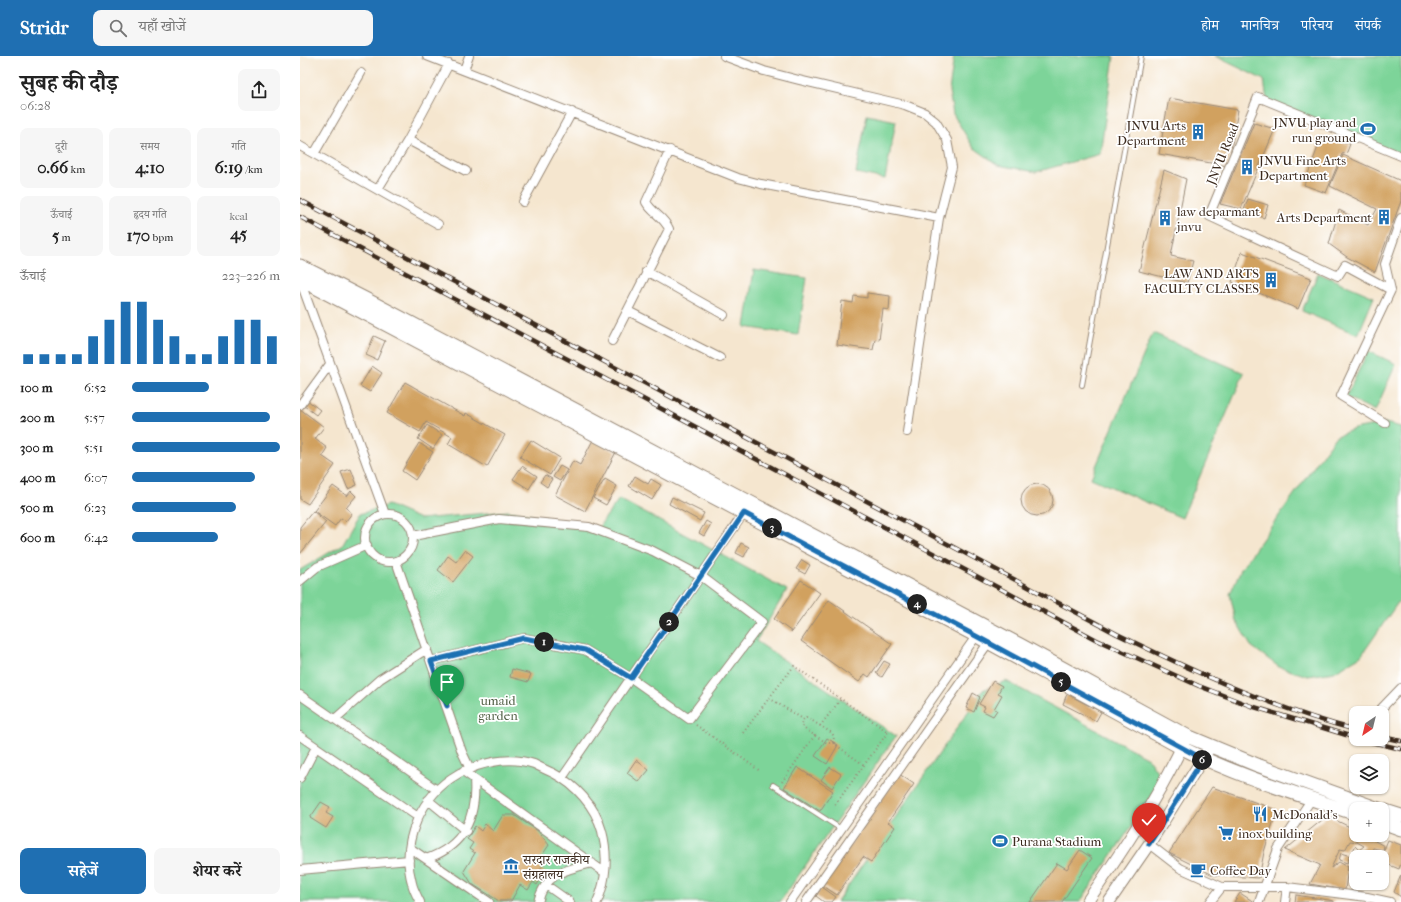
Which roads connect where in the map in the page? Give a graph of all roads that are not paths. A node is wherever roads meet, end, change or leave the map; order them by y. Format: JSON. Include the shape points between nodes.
{"nodes":[{"id":1,"x":427,"y":56,"type":"edge"},
{"id":2,"x":469,"y":56,"type":"edge"},
{"id":3,"x":724,"y":56,"type":"edge"},
{"id":4,"x":1141,"y":56,"type":"edge"},
{"id":5,"x":449,"y":64,"type":"junction"},
{"id":6,"x":464,"y":70,"type":"junction"},
{"id":7,"x":361,"y":73,"type":"dead end"},
{"id":8,"x":572,"y":112,"type":"junction"},
{"id":9,"x":408,"y":140,"type":"junction"},
{"id":10,"x":300,"y":146,"type":"edge"},
{"id":11,"x":670,"y":150,"type":"junction"},
{"id":12,"x":314,"y":154,"type":"junction"},
{"id":13,"x":1401,"y":156,"type":"edge"},
{"id":14,"x":466,"y":171,"type":"dead end"},
{"id":15,"x":378,"y":189,"type":"junction"},
{"id":16,"x":523,"y":202,"type":"dead end"},
{"id":17,"x":939,"y":218,"type":"junction"},
{"id":18,"x":1401,"y":218,"type":"edge"},
{"id":19,"x":438,"y":224,"type":"dead end"},
{"id":20,"x":300,"y":266,"type":"edge"},
{"id":21,"x":646,"y":271,"type":"junction"},
{"id":22,"x":300,"y":280,"type":"edge"},
{"id":23,"x":1391,"y":290,"type":"junction"},
{"id":24,"x":628,"y":312,"type":"junction"},
{"id":25,"x":724,"y":315,"type":"dead end"},
{"id":26,"x":612,"y":341,"type":"dead end"},
{"id":27,"x":720,"y":358,"type":"dead end"},
{"id":28,"x":330,"y":364,"type":"junction"},
{"id":29,"x":1082,"y":384,"type":"dead end"},
{"id":30,"x":300,"y":405,"type":"edge"},
{"id":31,"x":1385,"y":423,"type":"dead end"},
{"id":32,"x":907,"y":432,"type":"dead end"},
{"id":33,"x":744,"y":513,"type":"junction"},
{"id":34,"x":385,"y":514,"type":"junction"},
{"id":35,"x":413,"y":536,"type":"junction"},
{"id":36,"x":367,"y":545,"type":"junction"},
{"id":37,"x":396,"y":561,"type":"junction"},
{"id":38,"x":701,"y":576,"type":"junction"},
{"id":39,"x":300,"y":581,"type":"edge"},
{"id":40,"x":980,"y":631,"type":"junction"},
{"id":41,"x":992,"y":637,"type":"junction"},
{"id":42,"x":427,"y":649,"type":"junction"},
{"id":43,"x":431,"y":661,"type":"junction"},
{"id":44,"x":631,"y":678,"type":"junction"},
{"id":45,"x":1401,"y":688,"type":"edge"},
{"id":46,"x":300,"y":695,"type":"edge"},
{"id":47,"x":1384,"y":706,"type":"edge"},
{"id":48,"x":335,"y":719,"type":"junction"},
{"id":49,"x":300,"y":736,"type":"edge"},
{"id":50,"x":1187,"y":736,"type":"junction"},
{"id":51,"x":316,"y":747,"type":"junction"},
{"id":52,"x":1210,"y":747,"type":"junction"},
{"id":53,"x":1182,"y":748,"type":"junction"},
{"id":54,"x":1203,"y":759,"type":"junction"},
{"id":55,"x":466,"y":770,"type":"junction"},
{"id":56,"x":300,"y":778,"type":"edge"},
{"id":57,"x":562,"y":778,"type":"junction"},
{"id":58,"x":474,"y":779,"type":"junction"},
{"id":59,"x":773,"y":785,"type":"dead end"},
{"id":60,"x":437,"y":790,"type":"junction"},
{"id":61,"x":1315,"y":793,"type":"junction"},
{"id":62,"x":428,"y":800,"type":"junction"},
{"id":63,"x":1351,"y":802,"type":"edge"},
{"id":64,"x":1349,"y":810,"type":"edge"},
{"id":65,"x":1389,"y":812,"type":"edge"},
{"id":66,"x":1401,"y":816,"type":"edge"},
{"id":67,"x":418,"y":818,"type":"junction"},
{"id":68,"x":1389,"y":825,"type":"edge"},
{"id":69,"x":841,"y":829,"type":"junction"},
{"id":70,"x":1401,"y":829,"type":"edge"},
{"id":71,"x":466,"y":831,"type":"junction"},
{"id":72,"x":1149,"y":844,"type":"junction"},
{"id":73,"x":410,"y":848,"type":"junction"},
{"id":74,"x":426,"y":859,"type":"junction"},
{"id":75,"x":409,"y":860,"type":"junction"},
{"id":76,"x":592,"y":863,"type":"junction"},
{"id":77,"x":300,"y":870,"type":"edge"},
{"id":78,"x":604,"y":872,"type":"junction"},
{"id":79,"x":546,"y":885,"type":"junction"},
{"id":80,"x":1222,"y":887,"type":"junction"},
{"id":81,"x":1263,"y":887,"type":"junction"},
{"id":82,"x":1287,"y":887,"type":"junction"},
{"id":83,"x":1367,"y":899,"type":"edge"},
{"id":84,"x":420,"y":902,"type":"edge"},
{"id":85,"x":489,"y":902,"type":"edge"},
{"id":86,"x":538,"y":902,"type":"edge"},
{"id":87,"x":570,"y":902,"type":"edge"},
{"id":88,"x":597,"y":902,"type":"edge"},
{"id":89,"x":790,"y":902,"type":"edge"},
{"id":90,"x":806,"y":902,"type":"edge"},
{"id":91,"x":1088,"y":902,"type":"edge"},
{"id":92,"x":1109,"y":902,"type":"edge"},
{"id":93,"x":1210,"y":902,"type":"edge"},
{"id":94,"x":1259,"y":902,"type":"edge"},
{"id":95,"x":1285,"y":902,"type":"edge"},
{"id":96,"x":1390,"y":902,"type":"edge"}],
"edges":[{"from":1,"to":5,"type":"street"},
{"from":2,"to":6,"type":"street"},
{"from":3,"to":17,"type":"street","via":[[768,72],[905,105],[925,113],[936,122],[947,140],[952,167]]},
{"from":4,"to":29,"type":"lane"},
{"from":5,"to":6,"type":"street"},
{"from":5,"to":9,"type":"street"},
{"from":6,"to":8,"type":"street"},
{"from":7,"to":12,"type":"street"},
{"from":8,"to":11,"type":"street"},
{"from":8,"to":16,"type":"street"},
{"from":9,"to":14,"type":"street"},
{"from":9,"to":15,"type":"street"},
{"from":10,"to":12,"type":"street"},
{"from":11,"to":17,"type":"street","via":[[738,178],[761,184]]},
{"from":11,"to":21,"type":"street","via":[[646,198],[649,208],[666,222],[669,229]]},
{"from":12,"to":15,"type":"street"},
{"from":13,"to":23,"type":"street","name":"JNVU Road","via":[[1258,97],[1209,216],[1338,276],[1345,266]]},
{"from":15,"to":19,"type":"street"},
{"from":17,"to":32,"type":"street"},
{"from":18,"to":23,"type":"street","via":[[1384,264]]},
{"from":20,"to":40,"type":"main road","via":[[383,308]]},
{"from":21,"to":24,"type":"street"},
{"from":21,"to":25,"type":"street"},
{"from":22,"to":28,"type":"street"},
{"from":22,"to":33,"type":"main road"},
{"from":23,"to":31,"type":"street","via":[[1341,396]]},
{"from":24,"to":26,"type":"street"},
{"from":24,"to":27,"type":"street"},
{"from":28,"to":30,"type":"street"},
{"from":28,"to":34,"type":"street"},
{"from":33,"to":38,"type":"street"},
{"from":33,"to":40,"type":"main road"},
{"from":34,"to":35,"type":"street","via":[[393,514],[406,521]]},
{"from":34,"to":36,"type":"street","via":[[369,525]]},
{"from":35,"to":37,"type":"street","via":[[408,552]]},
{"from":35,"to":38,"type":"street","via":[[499,519],[588,527],[653,551]]},
{"from":36,"to":37,"type":"street","via":[[372,554],[379,559]]},
{"from":36,"to":39,"type":"street","via":[[317,567]]},
{"from":37,"to":42,"type":"street"},
{"from":38,"to":44,"type":"street"},
{"from":38,"to":44,"type":"street","via":[[762,622],[688,719]]},
{"from":40,"to":41,"type":"main road"},
{"from":40,"to":69,"type":"street"},
{"from":41,"to":50,"type":"main road"},
{"from":41,"to":53,"type":"main road"},
{"from":41,"to":90,"type":"street"},
{"from":42,"to":43,"type":"street"},
{"from":42,"to":48,"type":"street","via":[[380,679]]},
{"from":43,"to":44,"type":"street","via":[[524,638],[585,650]]},
{"from":43,"to":55,"type":"street"},
{"from":44,"to":57,"type":"street"},
{"from":45,"to":47,"type":"street"},
{"from":46,"to":48,"type":"street"},
{"from":48,"to":60,"type":"street"},
{"from":49,"to":51,"type":"street"},
{"from":50,"to":52,"type":"main road"},
{"from":50,"to":53,"type":"street"},
{"from":51,"to":56,"type":"street"},
{"from":51,"to":67,"type":"street"},
{"from":52,"to":54,"type":"street"},
{"from":52,"to":61,"type":"main road"},
{"from":53,"to":54,"type":"main road"},
{"from":53,"to":91,"type":"street","via":[[1153,804]]},
{"from":54,"to":61,"type":"main road"},
{"from":54,"to":72,"type":"street"},
{"from":55,"to":57,"type":"street","via":[[491,762],[514,760],[533,764]]},
{"from":55,"to":58,"type":"street"},
{"from":55,"to":60,"type":"street","via":[[446,781]]},
{"from":57,"to":78,"type":"street","via":[[586,798],[599,822],[606,848],[607,861]]},
{"from":58,"to":71,"type":"street","via":[[473,802]]},
{"from":58,"to":76,"type":"street"},
{"from":59,"to":69,"type":"lane"},
{"from":60,"to":62,"type":"street"},
{"from":61,"to":63,"type":"main road"},
{"from":61,"to":64,"type":"main road"},
{"from":61,"to":81,"type":"street","via":[[1278,849]]},
{"from":62,"to":67,"type":"street"},
{"from":62,"to":71,"type":"street"},
{"from":65,"to":66,"type":"main road"},
{"from":67,"to":73,"type":"street"},
{"from":68,"to":70,"type":"main road"},
{"from":69,"to":89,"type":"street"},
{"from":71,"to":74,"type":"street","via":[[441,854]]},
{"from":72,"to":80,"type":"street","via":[[1180,868]]},
{"from":72,"to":92,"type":"street"},
{"from":73,"to":74,"type":"street"},
{"from":73,"to":75,"type":"street"},
{"from":74,"to":85,"type":"street"},
{"from":75,"to":77,"type":"street"},
{"from":75,"to":84,"type":"street","via":[[412,884]]},
{"from":76,"to":78,"type":"street"},
{"from":76,"to":79,"type":"street","via":[[561,871]]},
{"from":78,"to":88,"type":"street"},
{"from":79,"to":86,"type":"street","via":[[540,893]]},
{"from":79,"to":87,"type":"street"},
{"from":80,"to":81,"type":"street"},
{"from":80,"to":93,"type":"street"},
{"from":81,"to":82,"type":"street"},
{"from":81,"to":94,"type":"street"},
{"from":82,"to":83,"type":"street"},
{"from":82,"to":95,"type":"street"},
{"from":83,"to":96,"type":"street"}]}
